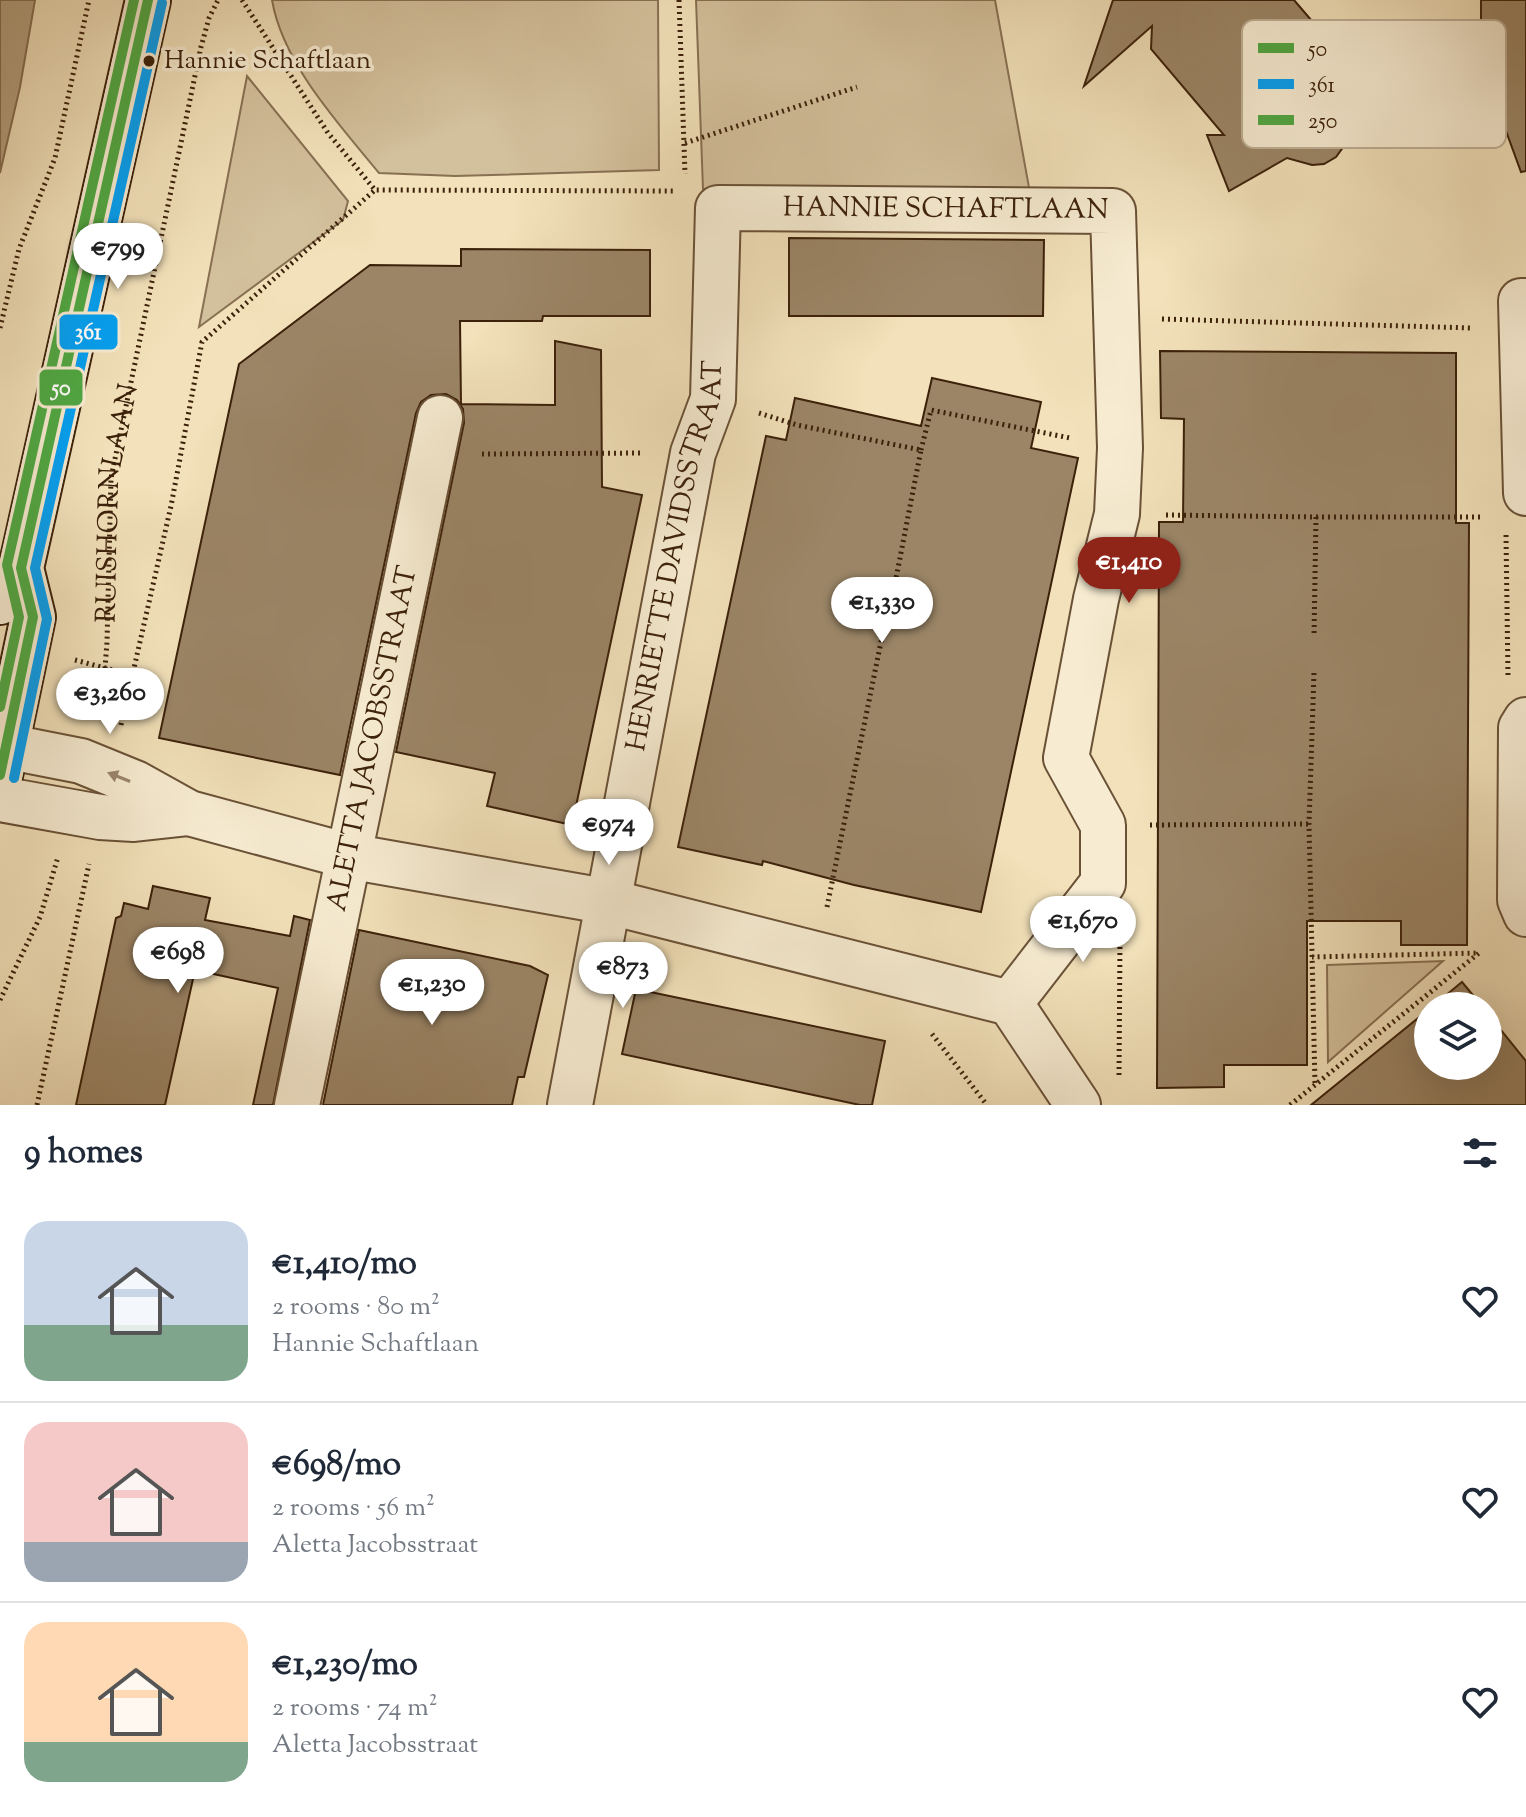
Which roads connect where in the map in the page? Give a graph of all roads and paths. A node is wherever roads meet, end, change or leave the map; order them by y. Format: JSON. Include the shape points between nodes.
{"nodes":[{"id":1,"x":89,"y":0,"type":"edge"},
{"id":2,"x":148,"y":0,"type":"edge"},
{"id":3,"x":218,"y":0,"type":"edge"},
{"id":4,"x":242,"y":0,"type":"edge"},
{"id":5,"x":679,"y":0,"type":"edge"},
{"id":6,"x":857,"y":87,"type":"dead end"},
{"id":7,"x":685,"y":143,"type":"junction"},
{"id":8,"x":375,"y":190,"type":"junction"},
{"id":9,"x":702,"y":200,"type":"junction"},
{"id":10,"x":1524,"y":315,"type":"edge"},
{"id":11,"x":1116,"y":319,"type":"junction"},
{"id":12,"x":0,"y":328,"type":"edge"},
{"id":13,"x":797,"y":425,"type":"dead end"},
{"id":14,"x":437,"y":436,"type":"joint"},
{"id":15,"x":1120,"y":448,"type":"junction"},
{"id":16,"x":921,"y":450,"type":"junction"},
{"id":17,"x":693,"y":453,"type":"junction"},
{"id":18,"x":1526,"y":493,"type":"edge"},
{"id":19,"x":1117,"y":514,"type":"junction"},
{"id":20,"x":1316,"y":517,"type":"junction"},
{"id":21,"x":1490,"y":517,"type":"dead end"},
{"id":22,"x":1506,"y":533,"type":"dead end"},
{"id":23,"x":10,"y":585,"type":"edge"},
{"id":24,"x":892,"y":599,"type":"dead end"},
{"id":25,"x":1314,"y":636,"type":"dead end"},
{"id":26,"x":882,"y":637,"type":"dead end"},
{"id":27,"x":1314,"y":673,"type":"dead end"},
{"id":28,"x":1521,"y":703,"type":"edge"},
{"id":29,"x":2,"y":755,"type":"edge"},
{"id":30,"x":96,"y":768,"type":"junction"},
{"id":31,"x":0,"y":799,"type":"edge"},
{"id":32,"x":189,"y":813,"type":"junction"},
{"id":33,"x":84,"y":815,"type":"junction"},
{"id":34,"x":1309,"y":824,"type":"junction"},
{"id":35,"x":1103,"y":825,"type":"junction"},
{"id":36,"x":348,"y":856,"type":"junction"},
{"id":37,"x":1103,"y":883,"type":"junction"},
{"id":38,"x":610,"y":902,"type":"junction"},
{"id":39,"x":1526,"y":914,"type":"edge"},
{"id":40,"x":818,"y":954,"type":"junction"},
{"id":41,"x":1312,"y":957,"type":"junction"},
{"id":42,"x":0,"y":1000,"type":"edge"},
{"id":43,"x":1010,"y":1003,"type":"junction"},
{"id":44,"x":1315,"y":1084,"type":"junction"},
{"id":45,"x":1119,"y":1085,"type":"dead end"},
{"id":46,"x":37,"y":1105,"type":"edge"},
{"id":47,"x":297,"y":1105,"type":"edge"},
{"id":48,"x":570,"y":1105,"type":"edge"},
{"id":49,"x":1078,"y":1105,"type":"edge"},
{"id":50,"x":1290,"y":1105,"type":"edge"}],
"edges":[{"from":1,"to":12,"type":"path","via":[[55,158],[19,249]]},
{"from":2,"to":23,"type":"street"},
{"from":3,"to":30,"type":"path","name":"RUISHORNLAAN","via":[[201,47],[111,478]]},
{"from":4,"to":8,"type":"path","via":[[328,133]]},
{"from":5,"to":7,"type":"path"},
{"from":6,"to":7,"type":"path"},
{"from":7,"to":9,"type":"path"},
{"from":8,"to":9,"type":"path"},
{"from":8,"to":30,"type":"path","via":[[202,342],[171,506]]},
{"from":9,"to":11,"type":"street","name":"HANNIE SCHAFTLAAN","via":[[1113,211]]},
{"from":9,"to":17,"type":"street","name":"HENRIETTE DAVIDSSTRAAT","via":[[713,399]]},
{"from":10,"to":11,"type":"path"},
{"from":10,"to":18,"type":"street"},
{"from":11,"to":15,"type":"street","name":"HANNIE SCHAFTLAAN"},
{"from":13,"to":16,"type":"path"},
{"from":14,"to":17,"type":"path"},
{"from":14,"to":36,"type":"street","name":"ALETTA JACOBSSTRAAT"},
{"from":15,"to":16,"type":"path","via":[[931,410]]},
{"from":15,"to":19,"type":"street","name":"HANNIE SCHAFTLAAN"},
{"from":16,"to":24,"type":"path"},
{"from":17,"to":38,"type":"street","name":"HENRIETTE DAVIDSSTRAAT"},
{"from":19,"to":20,"type":"path"},
{"from":19,"to":35,"type":"street","name":"HANNIE SCHAFTLAAN","via":[[1066,758]]},
{"from":20,"to":21,"type":"path"},
{"from":20,"to":25,"type":"path"},
{"from":22,"to":28,"type":"path","via":[[1508,677]]},
{"from":23,"to":29,"type":"street","via":[[33,617]]},
{"from":26,"to":40,"type":"path"},
{"from":27,"to":34,"type":"path"},
{"from":28,"to":39,"type":"street","via":[[1520,900]]},
{"from":29,"to":30,"type":"street"},
{"from":32,"to":30,"type":"street","one_way":true},
{"from":31,"to":33,"type":"street"},
{"from":32,"to":33,"type":"street","via":[[134,819]]},
{"from":32,"to":36,"type":"street"},
{"from":33,"to":42,"type":"path"},
{"from":33,"to":46,"type":"path"},
{"from":34,"to":35,"type":"path"},
{"from":34,"to":41,"type":"path"},
{"from":35,"to":37,"type":"street","name":"HANNIE SCHAFTLAAN"},
{"from":36,"to":38,"type":"street"},
{"from":36,"to":47,"type":"street","name":"ALETTA JACOBSSTRAAT"},
{"from":37,"to":43,"type":"street"},
{"from":37,"to":45,"type":"path","via":[[1120,920]]},
{"from":38,"to":40,"type":"street"},
{"from":38,"to":48,"type":"street"},
{"from":40,"to":43,"type":"street"},
{"from":41,"to":44,"type":"path"},
{"from":41,"to":44,"type":"path","via":[[1479,953]]},
{"from":43,"to":49,"type":"street"},
{"from":44,"to":50,"type":"path"}]}
